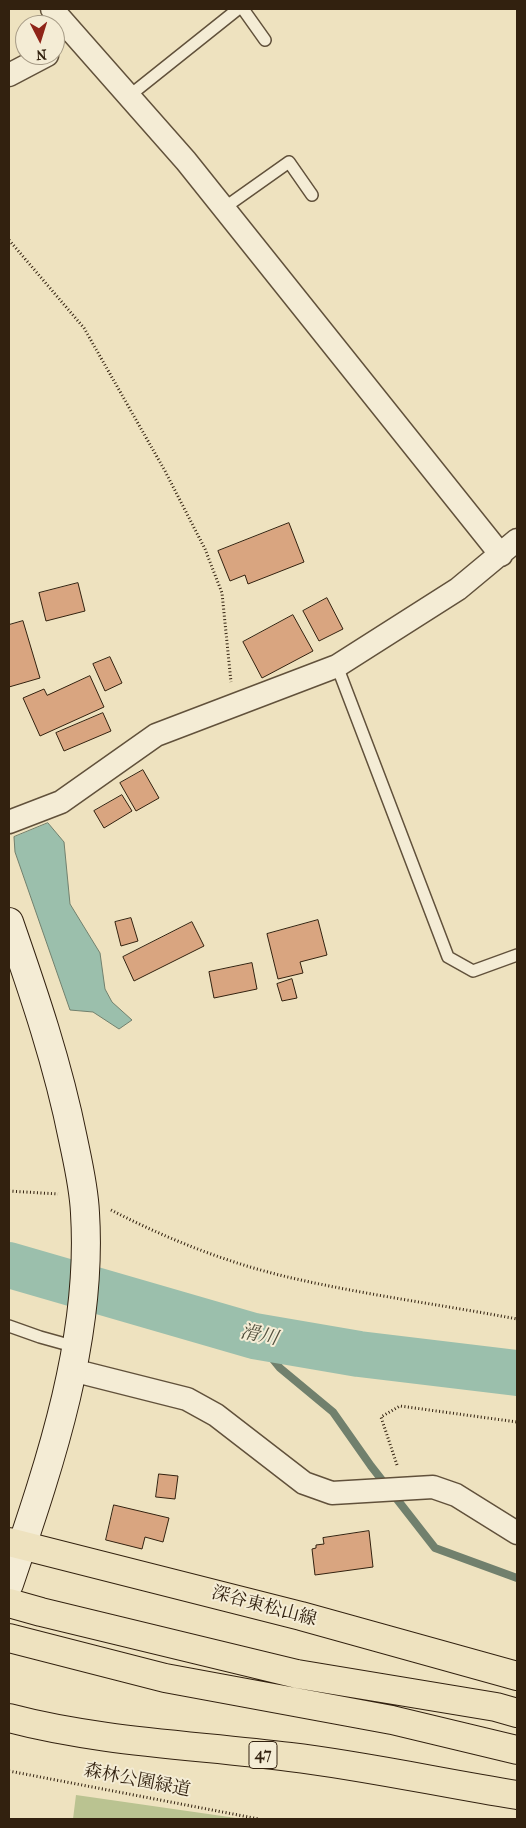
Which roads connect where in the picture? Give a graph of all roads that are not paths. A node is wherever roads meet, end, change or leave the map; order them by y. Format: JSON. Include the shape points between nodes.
{"nodes":[{"id":1,"x":238,"y":9,"type":"edge"},
{"id":2,"x":243,"y":9,"type":"edge"},
{"id":3,"x":56,"y":10,"type":"edge"},
{"id":4,"x":78,"y":38,"type":"junction"},
{"id":5,"x":265,"y":40,"type":"dead end"},
{"id":6,"x":65,"y":45,"type":"edge"},
{"id":7,"x":28,"y":65,"type":"edge"},
{"id":8,"x":9,"y":75,"type":"edge"},
{"id":9,"x":129,"y":96,"type":"junction"},
{"id":10,"x":312,"y":195,"type":"dead end"},
{"id":11,"x":224,"y":208,"type":"junction"},
{"id":12,"x":509,"y":547,"type":"edge"},
{"id":13,"x":337,"y":666,"type":"junction"},
{"id":14,"x":9,"y":822,"type":"edge"},
{"id":15,"x":9,"y":922,"type":"edge"},
{"id":16,"x":517,"y":955,"type":"edge"},
{"id":17,"x":9,"y":1326,"type":"edge"},
{"id":18,"x":75,"y":1352,"type":"junction"},
{"id":19,"x":517,"y":1533,"type":"edge"},
{"id":20,"x":15,"y":1544,"type":"edge"},
{"id":21,"x":9,"y":1584,"type":"edge"},
{"id":22,"x":9,"y":1602,"type":"edge"},
{"id":23,"x":20,"y":1641,"type":"edge"},
{"id":24,"x":517,"y":1676,"type":"edge"},
{"id":25,"x":517,"y":1713,"type":"edge"},
{"id":26,"x":9,"y":1718,"type":"edge"},
{"id":27,"x":517,"y":1750,"type":"edge"},
{"id":28,"x":517,"y":1795,"type":"edge"}],
"edges":[{"from":1,"to":9,"type":"lane"},
{"from":2,"to":5,"type":"lane"},
{"from":3,"to":4,"type":"street"},
{"from":4,"to":6,"type":"street"},
{"from":4,"to":9,"type":"street"},
{"from":7,"to":8,"type":"street"},
{"from":9,"to":11,"type":"street"},
{"from":10,"to":11,"type":"lane","via":[[289,162]]},
{"from":11,"to":12,"type":"street"},
{"from":12,"to":13,"type":"street","via":[[458,589]]},
{"from":13,"to":14,"type":"street","via":[[156,735],[61,802]]},
{"from":13,"to":16,"type":"lane","via":[[448,957],[473,971]]},
{"from":15,"to":18,"type":"street","via":[[42,1016],[62,1087],[85,1206],[85,1272]]},
{"from":17,"to":18,"type":"lane"},
{"from":18,"to":19,"type":"street","via":[[188,1399],[216,1415],[304,1482],[332,1494],[433,1487],[456,1495]]},
{"from":18,"to":20,"type":"street","via":[[49,1460]]},
{"from":20,"to":21,"type":"street"},
{"from":20,"to":24,"type":"main road","name":"深谷東松山線","via":[[300,1616]]},
{"from":22,"to":25,"type":"main road","via":[[297,1674]]},
{"from":23,"to":27,"type":"main road","via":[[166,1678],[392,1720]]},
{"from":26,"to":28,"type":"main road","number":"47","via":[[189,1747],[290,1757]]}]}
